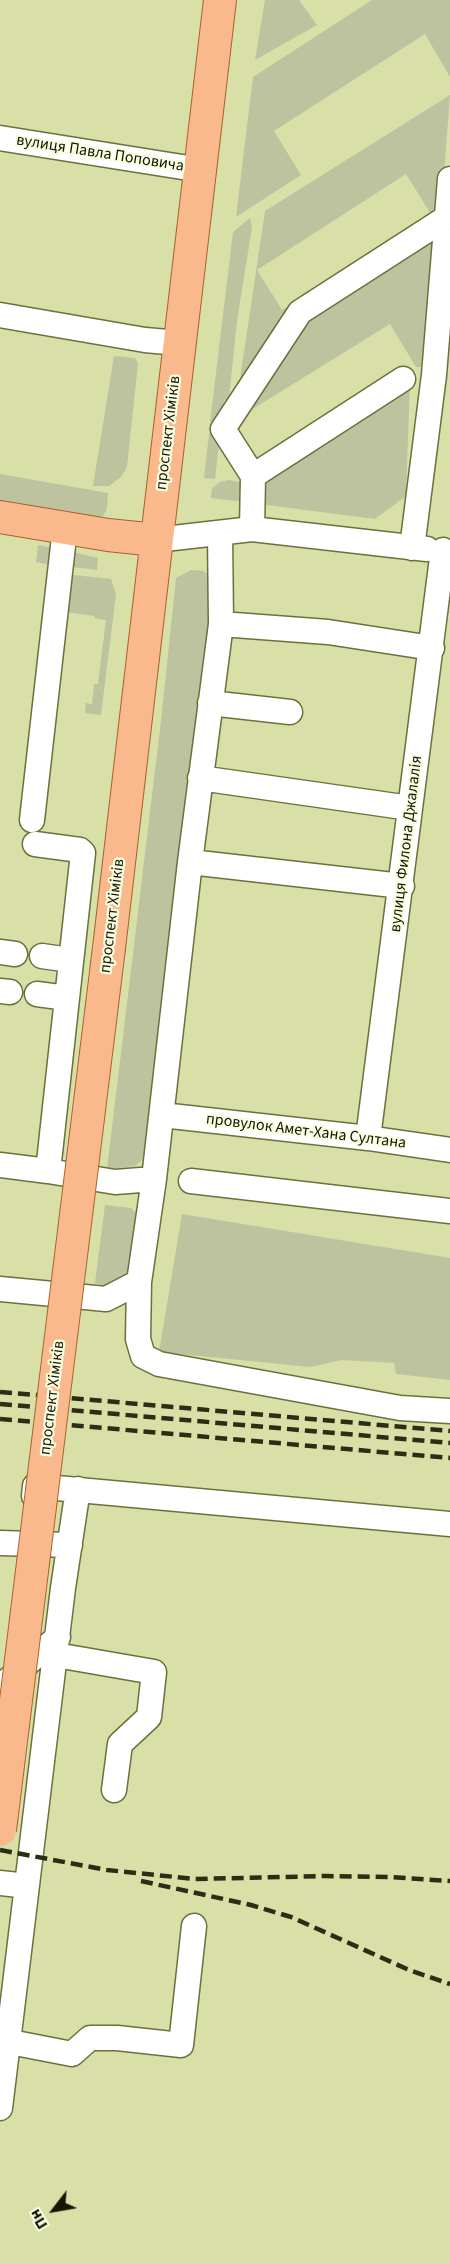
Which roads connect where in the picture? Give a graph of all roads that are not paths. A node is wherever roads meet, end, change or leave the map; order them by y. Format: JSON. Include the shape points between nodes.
{"nodes":[{"id":1,"x":217,"y":0,"type":"edge"},
{"id":2,"x":0,"y":138,"type":"edge"},
{"id":3,"x":201,"y":170,"type":"junction"},
{"id":4,"x":448,"y":198,"type":"edge"},
{"id":5,"x":0,"y":315,"type":"edge"},
{"id":6,"x":179,"y":343,"type":"junction"},
{"id":7,"x":442,"y":376,"type":"edge"},
{"id":8,"x":403,"y":379,"type":"dead end"},
{"id":9,"x":253,"y":476,"type":"junction"},
{"id":10,"x":0,"y":517,"type":"edge"},
{"id":11,"x":65,"y":528,"type":"junction"},
{"id":12,"x":252,"y":529,"type":"junction"},
{"id":13,"x":220,"y":533,"type":"junction"},
{"id":14,"x":156,"y":540,"type":"junction"},
{"id":15,"x":412,"y":548,"type":"junction"},
{"id":16,"x":447,"y":550,"type":"edge"},
{"id":17,"x":221,"y":624,"type":"junction"},
{"id":18,"x":432,"y":648,"type":"junction"},
{"id":19,"x":210,"y":703,"type":"junction"},
{"id":20,"x":290,"y":712,"type":"dead end"},
{"id":21,"x":200,"y":778,"type":"junction"},
{"id":22,"x":410,"y":807,"type":"junction"},
{"id":23,"x":32,"y":820,"type":"dead end"},
{"id":24,"x":35,"y":844,"type":"dead end"},
{"id":25,"x":190,"y":862,"type":"junction"},
{"id":26,"x":402,"y":886,"type":"junction"},
{"id":27,"x":42,"y":956,"type":"dead end"},
{"id":28,"x":70,"y":960,"type":"junction"},
{"id":29,"x":37,"y":994,"type":"dead end"},
{"id":30,"x":67,"y":998,"type":"junction"},
{"id":31,"x":162,"y":1115,"type":"junction"},
{"id":32,"x":368,"y":1138,"type":"junction"},
{"id":33,"x":450,"y":1150,"type":"edge"},
{"id":34,"x":0,"y":1165,"type":"edge"},
{"id":35,"x":48,"y":1171,"type":"junction"},
{"id":36,"x":154,"y":1179,"type":"junction"},
{"id":37,"x":191,"y":1181,"type":"dead end"},
{"id":38,"x":450,"y":1211,"type":"edge"},
{"id":39,"x":139,"y":1282,"type":"junction"},
{"id":40,"x":0,"y":1289,"type":"edge"},
{"id":41,"x":450,"y":1411,"type":"edge"},
{"id":42,"x":78,"y":1489,"type":"junction"},
{"id":43,"x":450,"y":1524,"type":"edge"},
{"id":44,"x":0,"y":1544,"type":"edge"},
{"id":45,"x":29,"y":1545,"type":"junction"},
{"id":46,"x":70,"y":1545,"type":"junction"},
{"id":47,"x":57,"y":1646,"type":"junction"},
{"id":48,"x":6,"y":1682,"type":"edge"},
{"id":49,"x":114,"y":1790,"type":"dead end"},
{"id":50,"x":0,"y":1830,"type":"edge"},
{"id":51,"x":0,"y":1883,"type":"edge"},
{"id":52,"x":27,"y":1886,"type":"junction"},
{"id":53,"x":194,"y":1926,"type":"dead end"},
{"id":54,"x":4,"y":2040,"type":"edge"},
{"id":55,"x":0,"y":2108,"type":"edge"}],
"edges":[{"from":1,"to":3,"type":"main road","name":"проспект Хіміків"},
{"from":2,"to":3,"type":"street","name":"вулиця Павла Поповича"},
{"from":3,"to":6,"type":"main road","name":"проспект Хіміків"},
{"from":4,"to":7,"type":"street"},
{"from":4,"to":9,"type":"street","via":[[300,312],[222,429]]},
{"from":5,"to":6,"type":"street"},
{"from":6,"to":14,"type":"main road","name":"проспект Хіміків"},
{"from":7,"to":15,"type":"street"},
{"from":8,"to":9,"type":"street"},
{"from":9,"to":12,"type":"street"},
{"from":10,"to":11,"type":"main road"},
{"from":11,"to":14,"type":"main road"},
{"from":11,"to":23,"type":"street"},
{"from":12,"to":13,"type":"street"},
{"from":12,"to":15,"type":"street"},
{"from":13,"to":14,"type":"street"},
{"from":13,"to":17,"type":"street"},
{"from":14,"to":50,"type":"main road","name":"проспект Хіміків","bridge":true},
{"from":15,"to":16,"type":"street"},
{"from":16,"to":18,"type":"street","name":"вулиця Филона Джалалія"},
{"from":17,"to":18,"type":"street","via":[[328,632]]},
{"from":17,"to":19,"type":"street"},
{"from":18,"to":22,"type":"street","name":"вулиця Филона Джалалія"},
{"from":19,"to":20,"type":"street"},
{"from":19,"to":21,"type":"street"},
{"from":21,"to":22,"type":"street"},
{"from":21,"to":25,"type":"street"},
{"from":22,"to":26,"type":"street","name":"вулиця Филона Джалалія"},
{"from":24,"to":28,"type":"street","via":[[83,853]]},
{"from":25,"to":26,"type":"street"},
{"from":25,"to":31,"type":"street"},
{"from":26,"to":32,"type":"street","name":"вулиця Филона Джалалія"},
{"from":27,"to":28,"type":"street"},
{"from":28,"to":30,"type":"street"},
{"from":29,"to":30,"type":"street"},
{"from":30,"to":35,"type":"street"},
{"from":31,"to":32,"type":"street","name":"провулок Амет-Хана Султана"},
{"from":31,"to":36,"type":"street"},
{"from":32,"to":33,"type":"street","name":"провулок Амет-Хана Султана"},
{"from":34,"to":35,"type":"street"},
{"from":35,"to":36,"type":"street","via":[[115,1182]]},
{"from":36,"to":39,"type":"street"},
{"from":37,"to":38,"type":"street"},
{"from":39,"to":40,"type":"street","via":[[106,1299]]},
{"from":39,"to":41,"type":"street","via":[[138,1339],[143,1356],[159,1364],[400,1408]]},
{"from":42,"to":43,"type":"street"},
{"from":42,"to":45,"type":"street","via":[[35,1486]]},
{"from":42,"to":46,"type":"street"},
{"from":44,"to":45,"type":"street"},
{"from":45,"to":46,"type":"street"},
{"from":45,"to":48,"type":"street"},
{"from":46,"to":47,"type":"street"},
{"from":47,"to":48,"type":"street"},
{"from":47,"to":49,"type":"street","via":[[154,1672],[149,1717],[120,1744]]},
{"from":47,"to":52,"type":"street"},
{"from":51,"to":52,"type":"street"},
{"from":52,"to":54,"type":"street"},
{"from":53,"to":54,"type":"street","via":[[181,2045],[90,2038],[72,2054]]},
{"from":54,"to":55,"type":"street"}]}
